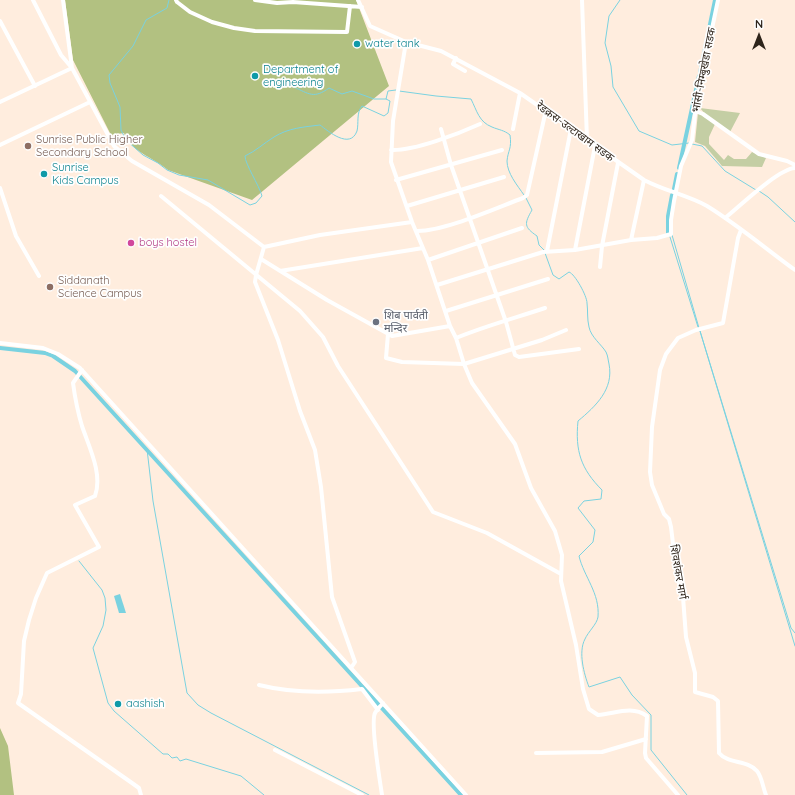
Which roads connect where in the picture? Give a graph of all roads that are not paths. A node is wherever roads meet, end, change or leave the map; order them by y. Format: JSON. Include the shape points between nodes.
{"nodes":[{"id":1,"x":33,"y":0,"type":"edge"},
{"id":2,"x":63,"y":0,"type":"edge"},
{"id":3,"x":176,"y":0,"type":"edge"},
{"id":4,"x":255,"y":0,"type":"edge"},
{"id":5,"x":358,"y":0,"type":"edge"},
{"id":6,"x":582,"y":0,"type":"edge"},
{"id":7,"x":718,"y":0,"type":"edge"},
{"id":8,"x":350,"y":6,"type":"junction"},
{"id":9,"x":362,"y":7,"type":"junction"},
{"id":10,"x":0,"y":21,"type":"edge"},
{"id":11,"x":406,"y":42,"type":"junction"},
{"id":12,"x":456,"y":58,"type":"junction"},
{"id":13,"x":72,"y":68,"type":"junction"},
{"id":14,"x":465,"y":72,"type":"dead end"},
{"id":15,"x":35,"y":86,"type":"junction"},
{"id":16,"x":520,"y":92,"type":"junction"},
{"id":17,"x":0,"y":102,"type":"edge"},
{"id":18,"x":90,"y":102,"type":"junction"},
{"id":19,"x":546,"y":110,"type":"junction"},
{"id":20,"x":695,"y":111,"type":"junction"},
{"id":21,"x":480,"y":124,"type":"dead end"},
{"id":22,"x":441,"y":129,"type":"dead end"},
{"id":23,"x":571,"y":129,"type":"junction"},
{"id":24,"x":513,"y":130,"type":"dead end"},
{"id":25,"x":443,"y":138,"type":"junction"},
{"id":26,"x":587,"y":140,"type":"junction"},
{"id":27,"x":0,"y":146,"type":"edge"},
{"id":28,"x":595,"y":146,"type":"junction"},
{"id":29,"x":391,"y":150,"type":"junction"},
{"id":30,"x":502,"y":150,"type":"dead end"},
{"id":31,"x":618,"y":163,"type":"junction"},
{"id":32,"x":450,"y":165,"type":"junction"},
{"id":33,"x":795,"y":166,"type":"edge"},
{"id":34,"x":504,"y":177,"type":"dead end"},
{"id":35,"x":396,"y":180,"type":"junction"},
{"id":36,"x":644,"y":180,"type":"junction"},
{"id":37,"x":0,"y":188,"type":"edge"},
{"id":38,"x":460,"y":191,"type":"junction"},
{"id":39,"x":676,"y":192,"type":"junction"},
{"id":40,"x":161,"y":196,"type":"dead end"},
{"id":41,"x":407,"y":206,"type":"junction"},
{"id":42,"x":469,"y":218,"type":"junction"},
{"id":43,"x":725,"y":218,"type":"junction"},
{"id":44,"x":412,"y":222,"type":"junction"},
{"id":45,"x":522,"y":228,"type":"dead end"},
{"id":46,"x":741,"y":230,"type":"junction"},
{"id":47,"x":416,"y":231,"type":"junction"},
{"id":48,"x":631,"y":240,"type":"junction"},
{"id":49,"x":478,"y":244,"type":"junction"},
{"id":50,"x":264,"y":246,"type":"junction"},
{"id":51,"x":602,"y":246,"type":"junction"},
{"id":52,"x":423,"y":248,"type":"junction"},
{"id":53,"x":575,"y":250,"type":"junction"},
{"id":54,"x":545,"y":251,"type":"junction"},
{"id":55,"x":261,"y":259,"type":"junction"},
{"id":56,"x":428,"y":260,"type":"junction"},
{"id":57,"x":600,"y":267,"type":"dead end"},
{"id":58,"x":487,"y":270,"type":"junction"},
{"id":59,"x":795,"y":270,"type":"edge"},
{"id":60,"x":279,"y":271,"type":"junction"},
{"id":61,"x":256,"y":275,"type":"junction"},
{"id":62,"x":39,"y":276,"type":"dead end"},
{"id":63,"x":548,"y":279,"type":"dead end"},
{"id":64,"x":437,"y":285,"type":"junction"},
{"id":65,"x":496,"y":295,"type":"junction"},
{"id":66,"x":545,"y":308,"type":"dead end"},
{"id":67,"x":446,"y":311,"type":"junction"},
{"id":68,"x":506,"y":322,"type":"junction"},
{"id":69,"x":450,"y":326,"type":"junction"},
{"id":70,"x":566,"y":330,"type":"dead end"},
{"id":71,"x":388,"y":334,"type":"junction"},
{"id":72,"x":456,"y":338,"type":"junction"},
{"id":73,"x":0,"y":343,"type":"edge"},
{"id":74,"x":513,"y":349,"type":"junction"},
{"id":75,"x":579,"y":349,"type":"dead end"},
{"id":76,"x":464,"y":364,"type":"junction"},
{"id":77,"x":80,"y":372,"type":"junction"},
{"id":78,"x":561,"y":574,"type":"junction"},
{"id":79,"x":351,"y":668,"type":"junction"},
{"id":80,"x":259,"y":685,"type":"dead end"},
{"id":81,"x":381,"y":706,"type":"junction"},
{"id":82,"x":646,"y":739,"type":"junction"},
{"id":83,"x":275,"y":750,"type":"dead end"},
{"id":84,"x":536,"y":753,"type":"dead end"},
{"id":85,"x":141,"y":795,"type":"edge"},
{"id":86,"x":362,"y":795,"type":"edge"},
{"id":87,"x":382,"y":795,"type":"edge"},
{"id":88,"x":466,"y":795,"type":"edge"},
{"id":89,"x":678,"y":795,"type":"edge"},
{"id":90,"x":766,"y":795,"type":"edge"}],
"edges":[{"from":1,"to":13,"type":"street","via":[[61,55]]},
{"from":2,"to":13,"type":"street"},
{"from":3,"to":8,"type":"street","via":[[190,12],[212,22],[255,31],[348,32]]},
{"from":4,"to":8,"type":"street"},
{"from":5,"to":9,"type":"street","name":"रेडक्रस-उल्टाखाम सडक"},
{"from":6,"to":26,"type":"street"},
{"from":7,"to":20,"type":"street","name":"भांसी-निम्बुखेडा सडक"},
{"from":8,"to":9,"type":"street"},
{"from":9,"to":11,"type":"street","name":"रेडक्रस-उल्टाखाम सडक","via":[[370,26]]},
{"from":10,"to":15,"type":"street"},
{"from":11,"to":12,"type":"street","name":"रेडक्रस-उल्टाखाम सडक","via":[[441,51]]},
{"from":11,"to":29,"type":"street","via":[[393,121]]},
{"from":12,"to":14,"type":"street","via":[[454,64]]},
{"from":12,"to":16,"type":"street","name":"रेडक्रस-उल्टाखाम सडक"},
{"from":13,"to":15,"type":"street"},
{"from":13,"to":18,"type":"street"},
{"from":15,"to":17,"type":"street"},
{"from":16,"to":19,"type":"street","name":"रेडक्रस-उल्टाखाम सडक"},
{"from":16,"to":24,"type":"street"},
{"from":18,"to":27,"type":"street"},
{"from":18,"to":50,"type":"street","via":[[114,146],[132,161],[208,205]]},
{"from":19,"to":23,"type":"street","name":"रेडक्रस-उल्टाखाम सडक"},
{"from":19,"to":42,"type":"street","via":[[527,195]]},
{"from":20,"to":33,"type":"street","via":[[759,154],[787,161]]},
{"from":20,"to":39,"type":"street","name":"भांसी-निम्बुखेडा सडक","via":[[692,143],[681,166]]},
{"from":21,"to":25,"type":"street"},
{"from":22,"to":25,"type":"street"},
{"from":23,"to":26,"type":"street","name":"रेडक्रस-उल्टाखाम सडक"},
{"from":23,"to":54,"type":"street"},
{"from":25,"to":29,"type":"street","via":[[403,150]]},
{"from":25,"to":32,"type":"street"},
{"from":26,"to":28,"type":"street","name":"रेडक्रस-उल्टाखाम सडक"},
{"from":28,"to":31,"type":"street","name":"रेडक्रस-उल्टाखाम सडक"},
{"from":28,"to":53,"type":"street"},
{"from":29,"to":35,"type":"street"},
{"from":30,"to":32,"type":"street"},
{"from":31,"to":36,"type":"street","name":"रेडक्रस-उल्टाखाम सडक"},
{"from":31,"to":51,"type":"street"},
{"from":32,"to":35,"type":"street"},
{"from":32,"to":38,"type":"street"},
{"from":33,"to":43,"type":"street","via":[[778,174]]},
{"from":34,"to":38,"type":"street"},
{"from":35,"to":41,"type":"street"},
{"from":36,"to":39,"type":"street","name":"रेडक्रस-उल्टाखाम सडक","via":[[654,186]]},
{"from":36,"to":48,"type":"street"},
{"from":37,"to":62,"type":"street","via":[[16,236]]},
{"from":38,"to":41,"type":"street"},
{"from":38,"to":42,"type":"street"},
{"from":39,"to":43,"type":"street","name":"रेडक्रस-उल्टाखाम सडक"},
{"from":39,"to":48,"type":"street","name":"भांसी-निम्बुखेडा सडक","via":[[671,234]]},
{"from":40,"to":61,"type":"street"},
{"from":41,"to":44,"type":"street"},
{"from":42,"to":47,"type":"street","via":[[425,231]]},
{"from":42,"to":49,"type":"street"},
{"from":43,"to":46,"type":"street","name":"रेडक्रस-उल्टाखाम सडक"},
{"from":44,"to":47,"type":"street"},
{"from":44,"to":50,"type":"street"},
{"from":45,"to":49,"type":"street"},
{"from":46,"to":59,"type":"street","name":"रेडक्रस-उल्टाखाम सडक"},
{"from":46,"to":90,"type":"street","name":"शिवशंकर मार्ग","via":[[723,323],[678,338],[662,362],[654,401],[650,472],[652,485],[671,527],[677,577],[683,597],[686,637],[695,672],[695,692],[718,701],[719,753],[757,771]]},
{"from":47,"to":52,"type":"street"},
{"from":48,"to":51,"type":"street"},
{"from":49,"to":56,"type":"street"},
{"from":49,"to":58,"type":"street"},
{"from":50,"to":55,"type":"street"},
{"from":51,"to":53,"type":"street"},
{"from":51,"to":57,"type":"street"},
{"from":52,"to":56,"type":"street"},
{"from":52,"to":60,"type":"street"},
{"from":53,"to":54,"type":"street"},
{"from":54,"to":58,"type":"street"},
{"from":55,"to":60,"type":"street"},
{"from":55,"to":61,"type":"street"},
{"from":56,"to":64,"type":"street"},
{"from":58,"to":64,"type":"street"},
{"from":58,"to":65,"type":"street"},
{"from":60,"to":71,"type":"street"},
{"from":61,"to":78,"type":"street","via":[[300,310],[323,337],[338,366],[433,512],[487,533]]},
{"from":61,"to":79,"type":"street","via":[[256,282],[315,450],[332,597],[355,662]]},
{"from":63,"to":65,"type":"street"},
{"from":64,"to":67,"type":"street"},
{"from":65,"to":67,"type":"street"},
{"from":65,"to":68,"type":"street"},
{"from":66,"to":68,"type":"street"},
{"from":67,"to":69,"type":"street"},
{"from":68,"to":72,"type":"street"},
{"from":68,"to":74,"type":"street"},
{"from":69,"to":71,"type":"street","via":[[392,336]]},
{"from":69,"to":72,"type":"street"},
{"from":70,"to":74,"type":"street"},
{"from":71,"to":76,"type":"street","via":[[386,358],[402,362]]},
{"from":72,"to":76,"type":"street"},
{"from":73,"to":77,"type":"street","via":[[43,348],[58,354]]},
{"from":74,"to":75,"type":"street","via":[[519,357]]},
{"from":74,"to":76,"type":"street"},
{"from":76,"to":78,"type":"street","via":[[472,383],[515,444],[531,488],[555,531],[562,555]]},
{"from":77,"to":79,"type":"street"},
{"from":77,"to":85,"type":"street","via":[[73,383],[74,394],[94,458],[97,490],[95,496],[75,505],[99,547],[47,573],[36,598],[24,641],[21,694],[18,703],[135,785]]},
{"from":78,"to":82,"type":"street","via":[[589,709],[598,715],[621,710],[642,712],[647,716]]},
{"from":79,"to":81,"type":"street"},
{"from":80,"to":81,"type":"street","via":[[338,692],[362,689]]},
{"from":81,"to":87,"type":"street","via":[[375,713],[375,747]]},
{"from":81,"to":88,"type":"street"},
{"from":82,"to":84,"type":"street","via":[[602,752]]},
{"from":82,"to":89,"type":"street","via":[[646,758]]},
{"from":83,"to":86,"type":"street"}]}
